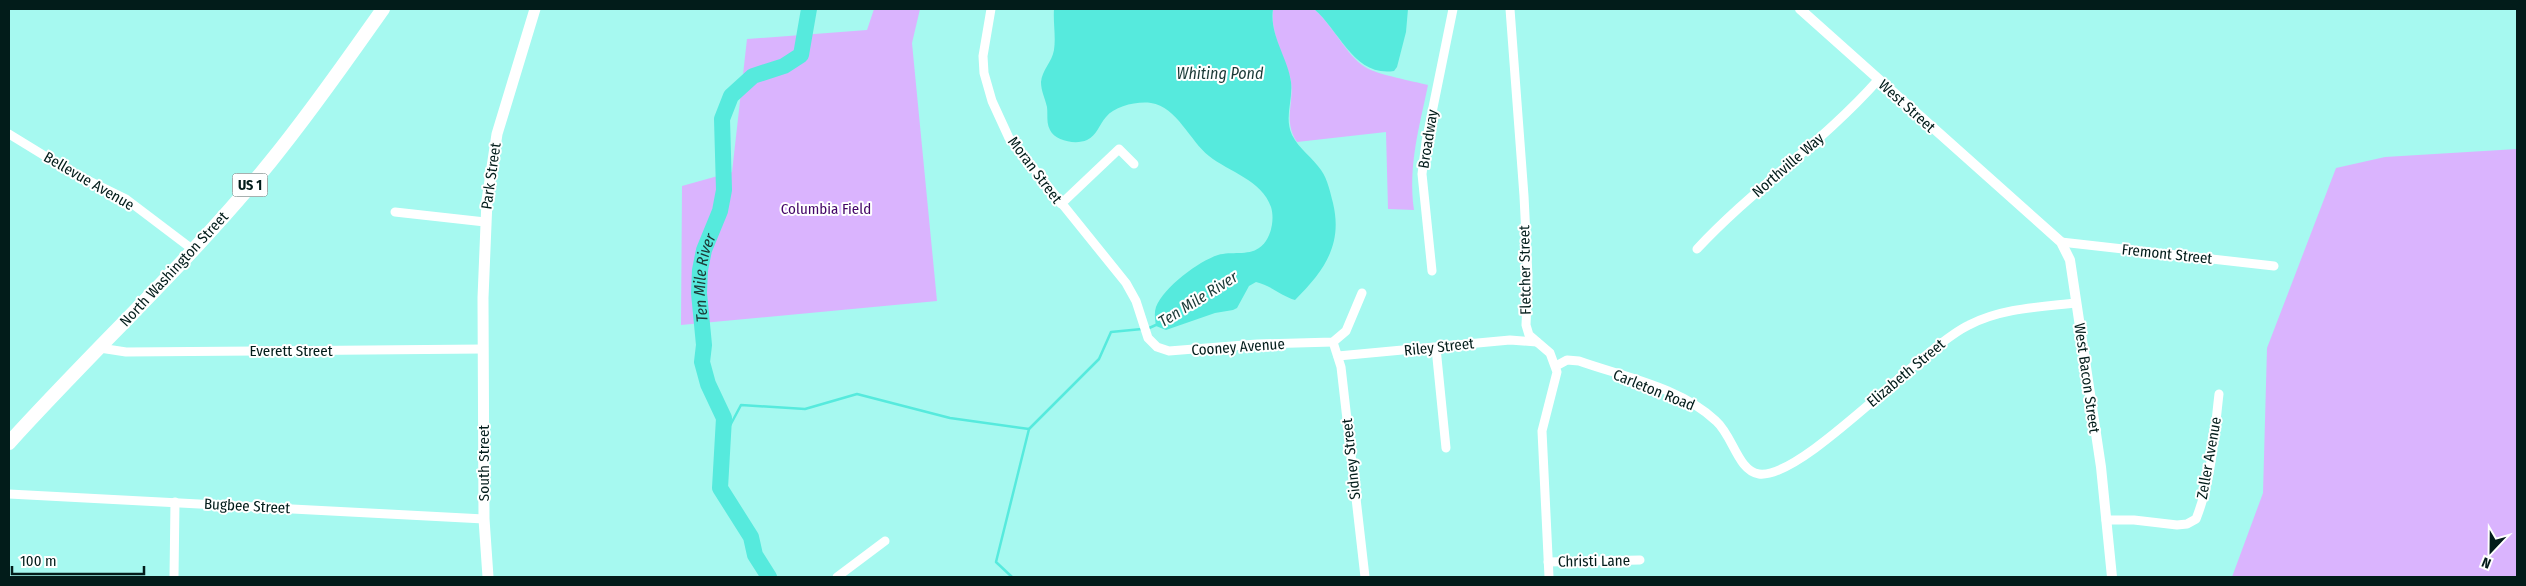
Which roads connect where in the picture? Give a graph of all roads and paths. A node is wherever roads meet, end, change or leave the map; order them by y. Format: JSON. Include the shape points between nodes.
{"nodes":[{"id":1,"x":383,"y":9,"type":"edge"},
{"id":2,"x":535,"y":9,"type":"edge"},
{"id":3,"x":992,"y":9,"type":"edge"},
{"id":4,"x":1453,"y":9,"type":"edge"},
{"id":5,"x":1510,"y":9,"type":"edge"},
{"id":6,"x":1800,"y":9,"type":"edge"},
{"id":7,"x":1878,"y":80,"type":"junction"},
{"id":8,"x":9,"y":134,"type":"edge"},
{"id":9,"x":1134,"y":164,"type":"dead end"},
{"id":10,"x":2015,"y":202,"type":"joint"},
{"id":11,"x":1061,"y":204,"type":"junction"},
{"id":12,"x":396,"y":212,"type":"dead end"},
{"id":13,"x":485,"y":222,"type":"junction"},
{"id":14,"x":2061,"y":242,"type":"junction"},
{"id":15,"x":1697,"y":248,"type":"dead end"},
{"id":16,"x":192,"y":249,"type":"junction"},
{"id":17,"x":2274,"y":266,"type":"dead end"},
{"id":18,"x":1432,"y":271,"type":"dead end"},
{"id":19,"x":1126,"y":283,"type":"joint"},
{"id":20,"x":1362,"y":293,"type":"dead end"},
{"id":21,"x":2076,"y":303,"type":"junction"},
{"id":22,"x":1333,"y":342,"type":"junction"},
{"id":23,"x":1539,"y":342,"type":"junction"},
{"id":24,"x":100,"y":348,"type":"junction"},
{"id":25,"x":1436,"y":348,"type":"junction"},
{"id":26,"x":483,"y":349,"type":"junction"},
{"id":27,"x":1338,"y":356,"type":"junction"},
{"id":28,"x":1556,"y":366,"type":"junction"},
{"id":29,"x":2219,"y":394,"type":"dead end"},
{"id":30,"x":9,"y":443,"type":"edge"},
{"id":31,"x":1446,"y":448,"type":"dead end"},
{"id":32,"x":1752,"y":472,"type":"joint"},
{"id":33,"x":9,"y":494,"type":"edge"},
{"id":34,"x":175,"y":502,"type":"junction"},
{"id":35,"x":484,"y":519,"type":"junction"},
{"id":36,"x":2106,"y":520,"type":"junction"},
{"id":37,"x":885,"y":541,"type":"dead end"},
{"id":38,"x":1640,"y":560,"type":"dead end"},
{"id":39,"x":1548,"y":562,"type":"junction"},
{"id":40,"x":174,"y":577,"type":"edge"},
{"id":41,"x":488,"y":577,"type":"edge"},
{"id":42,"x":837,"y":577,"type":"edge"},
{"id":43,"x":1365,"y":577,"type":"edge"},
{"id":44,"x":1549,"y":577,"type":"edge"},
{"id":45,"x":2112,"y":577,"type":"edge"}],
"edges":[{"from":1,"to":16,"type":"main road","name":"North Washington Street","number":"US 1","via":[[271,161]]},
{"from":2,"to":13,"type":"main road","name":"Park Street","via":[[496,140]]},
{"from":3,"to":11,"type":"street","name":"Moran Street","via":[[983,56],[992,101],[1009,138]]},
{"from":4,"to":18,"type":"street","name":"Broadway","via":[[1422,174]]},
{"from":5,"to":23,"type":"street","name":"Fletcher Street","via":[[1524,196],[1528,277],[1526,325],[1530,335]]},
{"from":6,"to":7,"type":"street","name":"West Street"},
{"from":7,"to":10,"type":"street","name":"West Street"},
{"from":7,"to":15,"type":"street","name":"Northville Way","via":[[1835,124],[1738,207]]},
{"from":8,"to":16,"type":"street","name":"Bellevue Avenue","via":[[71,172],[126,200]]},
{"from":9,"to":11,"type":"street","via":[[1119,149]]},
{"from":10,"to":14,"type":"street","name":"West Bacon Street"},
{"from":11,"to":19,"type":"street","name":"Moran Street"},
{"from":12,"to":13,"type":"street"},
{"from":13,"to":26,"type":"main road","name":"Park Street"},
{"from":14,"to":17,"type":"street","name":"Fremont Street"},
{"from":14,"to":21,"type":"street","name":"West Bacon Street","via":[[2070,260]]},
{"from":16,"to":24,"type":"main road","name":"North Washington Street","number":"US 1"},
{"from":19,"to":22,"type":"street","name":"Cooney Avenue","via":[[1136,301],[1145,331],[1157,347],[1169,350]]},
{"from":20,"to":22,"type":"street","via":[[1346,331]]},
{"from":21,"to":32,"type":"street","name":"Elizabeth Street","via":[[2010,311],[1969,325],[1943,341],[1802,459],[1774,473]]},
{"from":21,"to":36,"type":"street","name":"West Bacon Street"},
{"from":22,"to":27,"type":"street","name":"Sidney Street"},
{"from":23,"to":25,"type":"street","name":"Riley Street","via":[[1510,340]]},
{"from":23,"to":28,"type":"street","name":"Fletcher Street","via":[[1550,353]]},
{"from":24,"to":26,"type":"street","name":"Everett Street","via":[[126,352]]},
{"from":24,"to":30,"type":"main road","name":"North Washington Street","number":"US 1"},
{"from":25,"to":27,"type":"street","name":"Riley Street"},
{"from":25,"to":31,"type":"street"},
{"from":26,"to":35,"type":"main road","name":"South Street"},
{"from":27,"to":43,"type":"street","name":"Sidney Street"},
{"from":28,"to":32,"type":"street","name":"Carleton Road","via":[[1567,360],[1578,361],[1662,390],[1697,406],[1718,422],[1744,467]]},
{"from":28,"to":39,"type":"street","via":[[1556,380],[1542,431]]},
{"from":29,"to":36,"type":"street","name":"Zeller Avenue","via":[[2208,480],[2196,518],[2187,524],[2177,525]]},
{"from":33,"to":34,"type":"street","name":"Bugbee Street"},
{"from":34,"to":35,"type":"street","name":"Bugbee Street"},
{"from":34,"to":40,"type":"street"},
{"from":35,"to":41,"type":"main road","name":"South Street"},
{"from":36,"to":45,"type":"street","name":"West Bacon Street"},
{"from":37,"to":42,"type":"street"},
{"from":38,"to":39,"type":"street","name":"Christi Lane"},
{"from":39,"to":44,"type":"street"}]}
